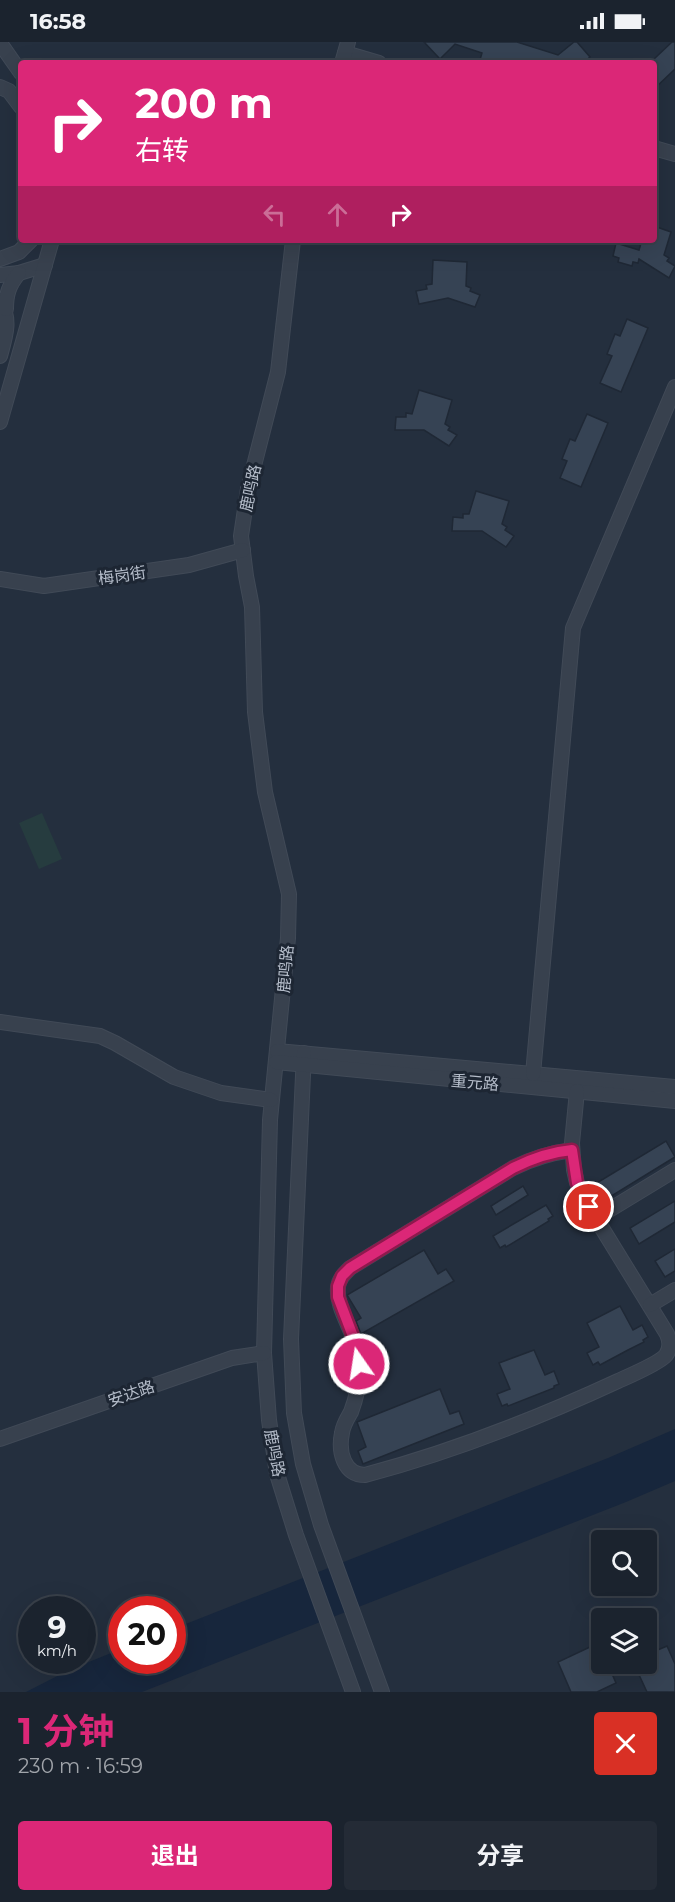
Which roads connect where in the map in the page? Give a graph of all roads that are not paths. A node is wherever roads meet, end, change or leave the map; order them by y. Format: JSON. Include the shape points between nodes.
{"nodes":[{"id":1,"x":0,"y":42,"type":"edge"},
{"id":2,"x":345,"y":52,"type":"edge"},
{"id":3,"x":370,"y":60,"type":"edge"},
{"id":4,"x":18,"y":69,"type":"edge"},
{"id":5,"x":0,"y":87,"type":"edge"},
{"id":6,"x":18,"y":103,"type":"edge"},
{"id":7,"x":657,"y":149,"type":"edge"},
{"id":8,"x":675,"y":154,"type":"edge"},
{"id":9,"x":28,"y":243,"type":"edge"},
{"id":10,"x":51,"y":243,"type":"edge"},
{"id":11,"x":293,"y":243,"type":"edge"},
{"id":12,"x":0,"y":259,"type":"edge"},
{"id":13,"x":45,"y":265,"type":"junction"},
{"id":14,"x":19,"y":273,"type":"junction"},
{"id":15,"x":0,"y":275,"type":"edge"},
{"id":16,"x":3,"y":305,"type":"edge"},
{"id":17,"x":0,"y":356,"type":"edge"},
{"id":18,"x":675,"y":387,"type":"edge"},
{"id":19,"x":0,"y":422,"type":"edge"},
{"id":20,"x":243,"y":550,"type":"junction"},
{"id":21,"x":0,"y":579,"type":"edge"},
{"id":22,"x":0,"y":1022,"type":"edge"},
{"id":23,"x":277,"y":1056,"type":"junction"},
{"id":24,"x":303,"y":1059,"type":"junction"},
{"id":25,"x":534,"y":1074,"type":"junction"},
{"id":26,"x":675,"y":1087,"type":"edge"},
{"id":27,"x":577,"y":1091,"type":"junction"},
{"id":28,"x":271,"y":1100,"type":"junction"},
{"id":29,"x":675,"y":1101,"type":"edge"},
{"id":30,"x":572,"y":1150,"type":"junction"},
{"id":31,"x":675,"y":1170,"type":"edge"},
{"id":32,"x":596,"y":1218,"type":"junction"},
{"id":33,"x":675,"y":1290,"type":"edge"},
{"id":34,"x":650,"y":1305,"type":"junction"},
{"id":35,"x":264,"y":1353,"type":"junction"},
{"id":36,"x":0,"y":1439,"type":"edge"},
{"id":37,"x":353,"y":1692,"type":"edge"},
{"id":38,"x":382,"y":1692,"type":"edge"}],
"edges":[{"from":1,"to":4,"type":"street"},
{"from":2,"to":3,"type":"street"},
{"from":5,"to":6,"type":"street"},
{"from":7,"to":8,"type":"street"},
{"from":9,"to":12,"type":"street","via":[[20,252]]},
{"from":10,"to":13,"type":"street"},
{"from":11,"to":20,"type":"street","name":"鹿鸣路","via":[[278,372],[248,489],[241,536]]},
{"from":13,"to":14,"type":"street"},
{"from":13,"to":19,"type":"street"},
{"from":14,"to":15,"type":"street"},
{"from":14,"to":16,"type":"street","via":[[10,284]]},
{"from":16,"to":17,"type":"street","via":[[8,321]]},
{"from":18,"to":25,"type":"street","via":[[573,628]]},
{"from":20,"to":21,"type":"street","name":"梅岗街","via":[[189,565],[44,586]]},
{"from":20,"to":23,"type":"street","name":"鹿鸣路","via":[[252,607],[255,712],[265,792],[289,894]]},
{"from":22,"to":28,"type":"street","via":[[100,1036],[174,1077],[221,1093]]},
{"from":23,"to":24,"type":"street","name":"重元路"},
{"from":23,"to":28,"type":"street","name":"鹿鸣路"},
{"from":24,"to":25,"type":"street","name":"重元路"},
{"from":24,"to":27,"type":"street","name":"重元路"},
{"from":24,"to":38,"type":"street","name":"鹿鸣路","via":[[291,1339],[294,1413],[303,1464],[321,1525]]},
{"from":25,"to":26,"type":"street","name":"重元路"},
{"from":27,"to":29,"type":"street","name":"重元路"},
{"from":27,"to":30,"type":"street"},
{"from":28,"to":35,"type":"street","name":"鹿鸣路"},
{"from":30,"to":32,"type":"street","via":[[577,1183]]},
{"from":30,"to":34,"type":"street","via":[[532,1158],[513,1168],[342,1276],[338,1297],[354,1339],[359,1370],[358,1389],[342,1434],[346,1466],[358,1475],[439,1453],[564,1405],[664,1358],[670,1342]]},
{"from":31,"to":32,"type":"street"},
{"from":32,"to":34,"type":"street"},
{"from":33,"to":34,"type":"street"},
{"from":35,"to":36,"type":"street","name":"安达路","via":[[232,1358]]},
{"from":35,"to":37,"type":"street","name":"鹿鸣路","via":[[277,1474]]}]}
